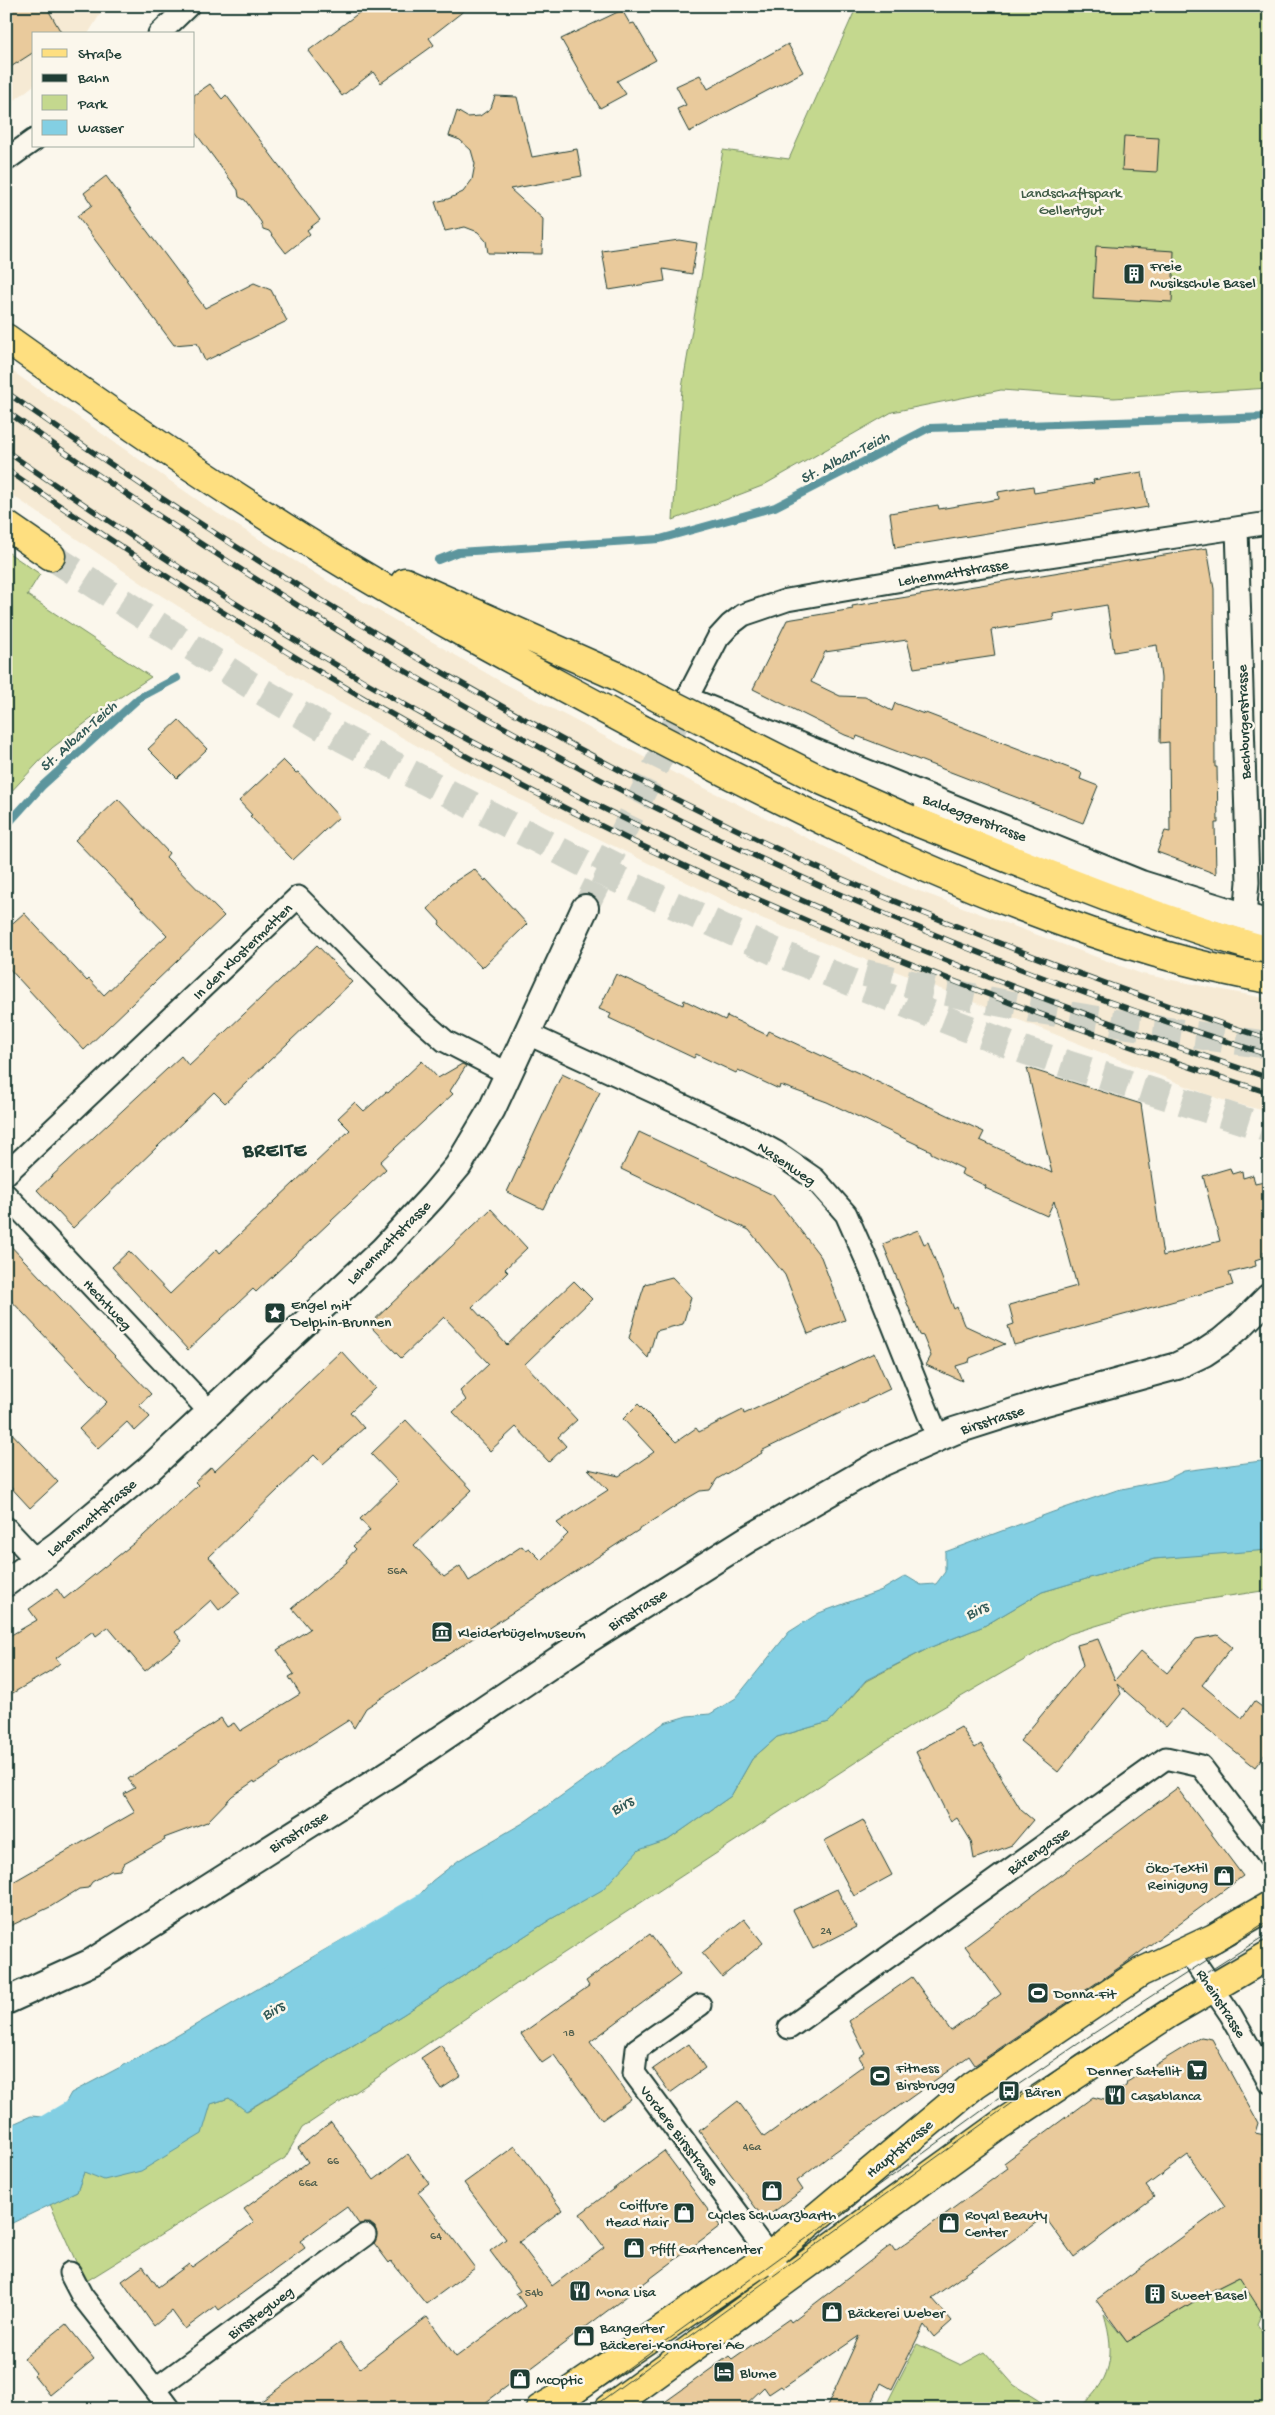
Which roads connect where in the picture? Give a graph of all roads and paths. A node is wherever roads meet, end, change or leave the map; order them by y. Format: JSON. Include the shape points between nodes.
{"nodes":[{"id":1,"x":188,"y":6,"type":"edge"},
{"id":2,"x":161,"y":32,"type":"edge"},
{"id":3,"x":32,"y":141,"type":"edge"},
{"id":4,"x":6,"y":160,"type":"edge"},
{"id":5,"x":7,"y":338,"type":"edge"},
{"id":6,"x":1269,"y":523,"type":"edge"},
{"id":7,"x":6,"y":525,"type":"edge"},
{"id":8,"x":285,"y":528,"type":"junction"},
{"id":9,"x":1237,"y":528,"type":"junction"},
{"id":10,"x":51,"y":556,"type":"tunnel mouth"},
{"id":11,"x":673,"y":699,"type":"junction"},
{"id":12,"x":585,"y":908,"type":"tunnel mouth"},
{"id":13,"x":1257,"y":920,"type":"edge"},
{"id":14,"x":1269,"y":951,"type":"edge"},
{"id":15,"x":1269,"y":979,"type":"edge"},
{"id":16,"x":528,"y":1034,"type":"junction"},
{"id":17,"x":508,"y":1074,"type":"junction"},
{"id":18,"x":6,"y":1174,"type":"edge"},
{"id":19,"x":6,"y":1195,"type":"edge"},
{"id":20,"x":1269,"y":1297,"type":"edge"},
{"id":21,"x":210,"y":1412,"type":"junction"},
{"id":22,"x":938,"y":1438,"type":"junction"},
{"id":23,"x":6,"y":1528,"type":"edge"},
{"id":24,"x":37,"y":1561,"type":"junction"},
{"id":25,"x":6,"y":1583,"type":"edge"},
{"id":26,"x":1269,"y":1856,"type":"edge"},
{"id":27,"x":1269,"y":1906,"type":"edge"},
{"id":28,"x":1188,"y":1952,"type":"junction"},
{"id":29,"x":1269,"y":1955,"type":"edge"},
{"id":30,"x":1213,"y":1988,"type":"junction"},
{"id":31,"x":6,"y":2001,"type":"edge"},
{"id":32,"x":700,"y":2005,"type":"dead end"},
{"id":33,"x":789,"y":2028,"type":"dead end"},
{"id":34,"x":1269,"y":2082,"type":"edge"},
{"id":35,"x":365,"y":2235,"type":"dead end"},
{"id":36,"x":770,"y":2256,"type":"junction"},
{"id":37,"x":70,"y":2273,"type":"dead end"},
{"id":38,"x":786,"y":2279,"type":"junction"},
{"id":39,"x":155,"y":2390,"type":"junction"},
{"id":40,"x":170,"y":2409,"type":"edge"},
{"id":41,"x":540,"y":2409,"type":"edge"},
{"id":42,"x":608,"y":2409,"type":"edge"}],
"edges":[{"from":1,"to":2,"type":"street"},
{"from":3,"to":4,"type":"street"},
{"from":5,"to":8,"type":"main road","via":[[175,456]]},
{"from":6,"to":9,"type":"street","name":"Lehenmattstrasse"},
{"from":7,"to":10,"type":"main road"},
{"from":8,"to":11,"type":"main road"},
{"from":8,"to":15,"type":"main road","bridge":true,"via":[[458,630],[645,732],[782,801],[983,892],[1117,941],[1184,961]]},
{"from":9,"to":11,"type":"street","name":"Lehenmattstrasse","via":[[989,565],[787,600],[743,615],[730,625]]},
{"from":9,"to":13,"type":"street","name":"Bechburgerstrasse","via":[[1248,882]]},
{"from":11,"to":13,"type":"street","name":"Baldeggerstrasse","via":[[1141,884]]},
{"from":11,"to":14,"type":"main road","bridge":true,"via":[[813,776],[909,819],[1064,880]]},
{"from":12,"to":16,"type":"street","name":"Lehenmattstrasse"},
{"from":16,"to":17,"type":"street","name":"Lehenmattstrasse"},
{"from":16,"to":22,"type":"street","name":"Nasenweg","via":[[734,1129],[815,1179],[846,1214]]},
{"from":17,"to":18,"type":"street","name":"In den Klostermatten","via":[[445,1041],[298,897]]},
{"from":17,"to":21,"type":"street","name":"Lehenmattstrasse","via":[[492,1110],[458,1166],[433,1196],[383,1250]]},
{"from":19,"to":21,"type":"street","name":"Hechtweg"},
{"from":20,"to":22,"type":"street","name":"Birsstrasse","via":[[1222,1340],[1177,1366],[1042,1403]]},
{"from":21,"to":24,"type":"street","name":"Lehenmattstrasse","via":[[148,1469]]},
{"from":22,"to":31,"type":"street","name":"Birsstrasse","via":[[879,1464],[748,1539],[590,1639],[398,1768],[92,1962]]},
{"from":23,"to":24,"type":"street"},
{"from":24,"to":25,"type":"street","name":"Lehenmattstrasse"},
{"from":26,"to":33,"type":"street","name":"Bärengasse","via":[[1201,1766],[1166,1758]]},
{"from":27,"to":28,"type":"main road","name":"Hauptstrasse"},
{"from":28,"to":30,"type":"street","name":"Rheinstrasse"},
{"from":28,"to":36,"type":"main road","name":"Hauptstrasse","via":[[1141,1972],[974,2085]]},
{"from":29,"to":30,"type":"main road"},
{"from":30,"to":34,"type":"street","name":"Rheinstrasse"},
{"from":30,"to":38,"type":"main road","via":[[1001,2124]]},
{"from":32,"to":36,"type":"street","name":"Vordere Birsstrasse","via":[[637,2049],[634,2073]]},
{"from":35,"to":39,"type":"street","name":"Birsstegweg"},
{"from":36,"to":38,"type":"street","name":"Vordere Birsstrasse"},
{"from":36,"to":41,"type":"main road","name":"Hauptstrasse"},
{"from":37,"to":39,"type":"street","via":[[82,2296]]},
{"from":38,"to":42,"type":"main road"},
{"from":39,"to":40,"type":"street"}]}
